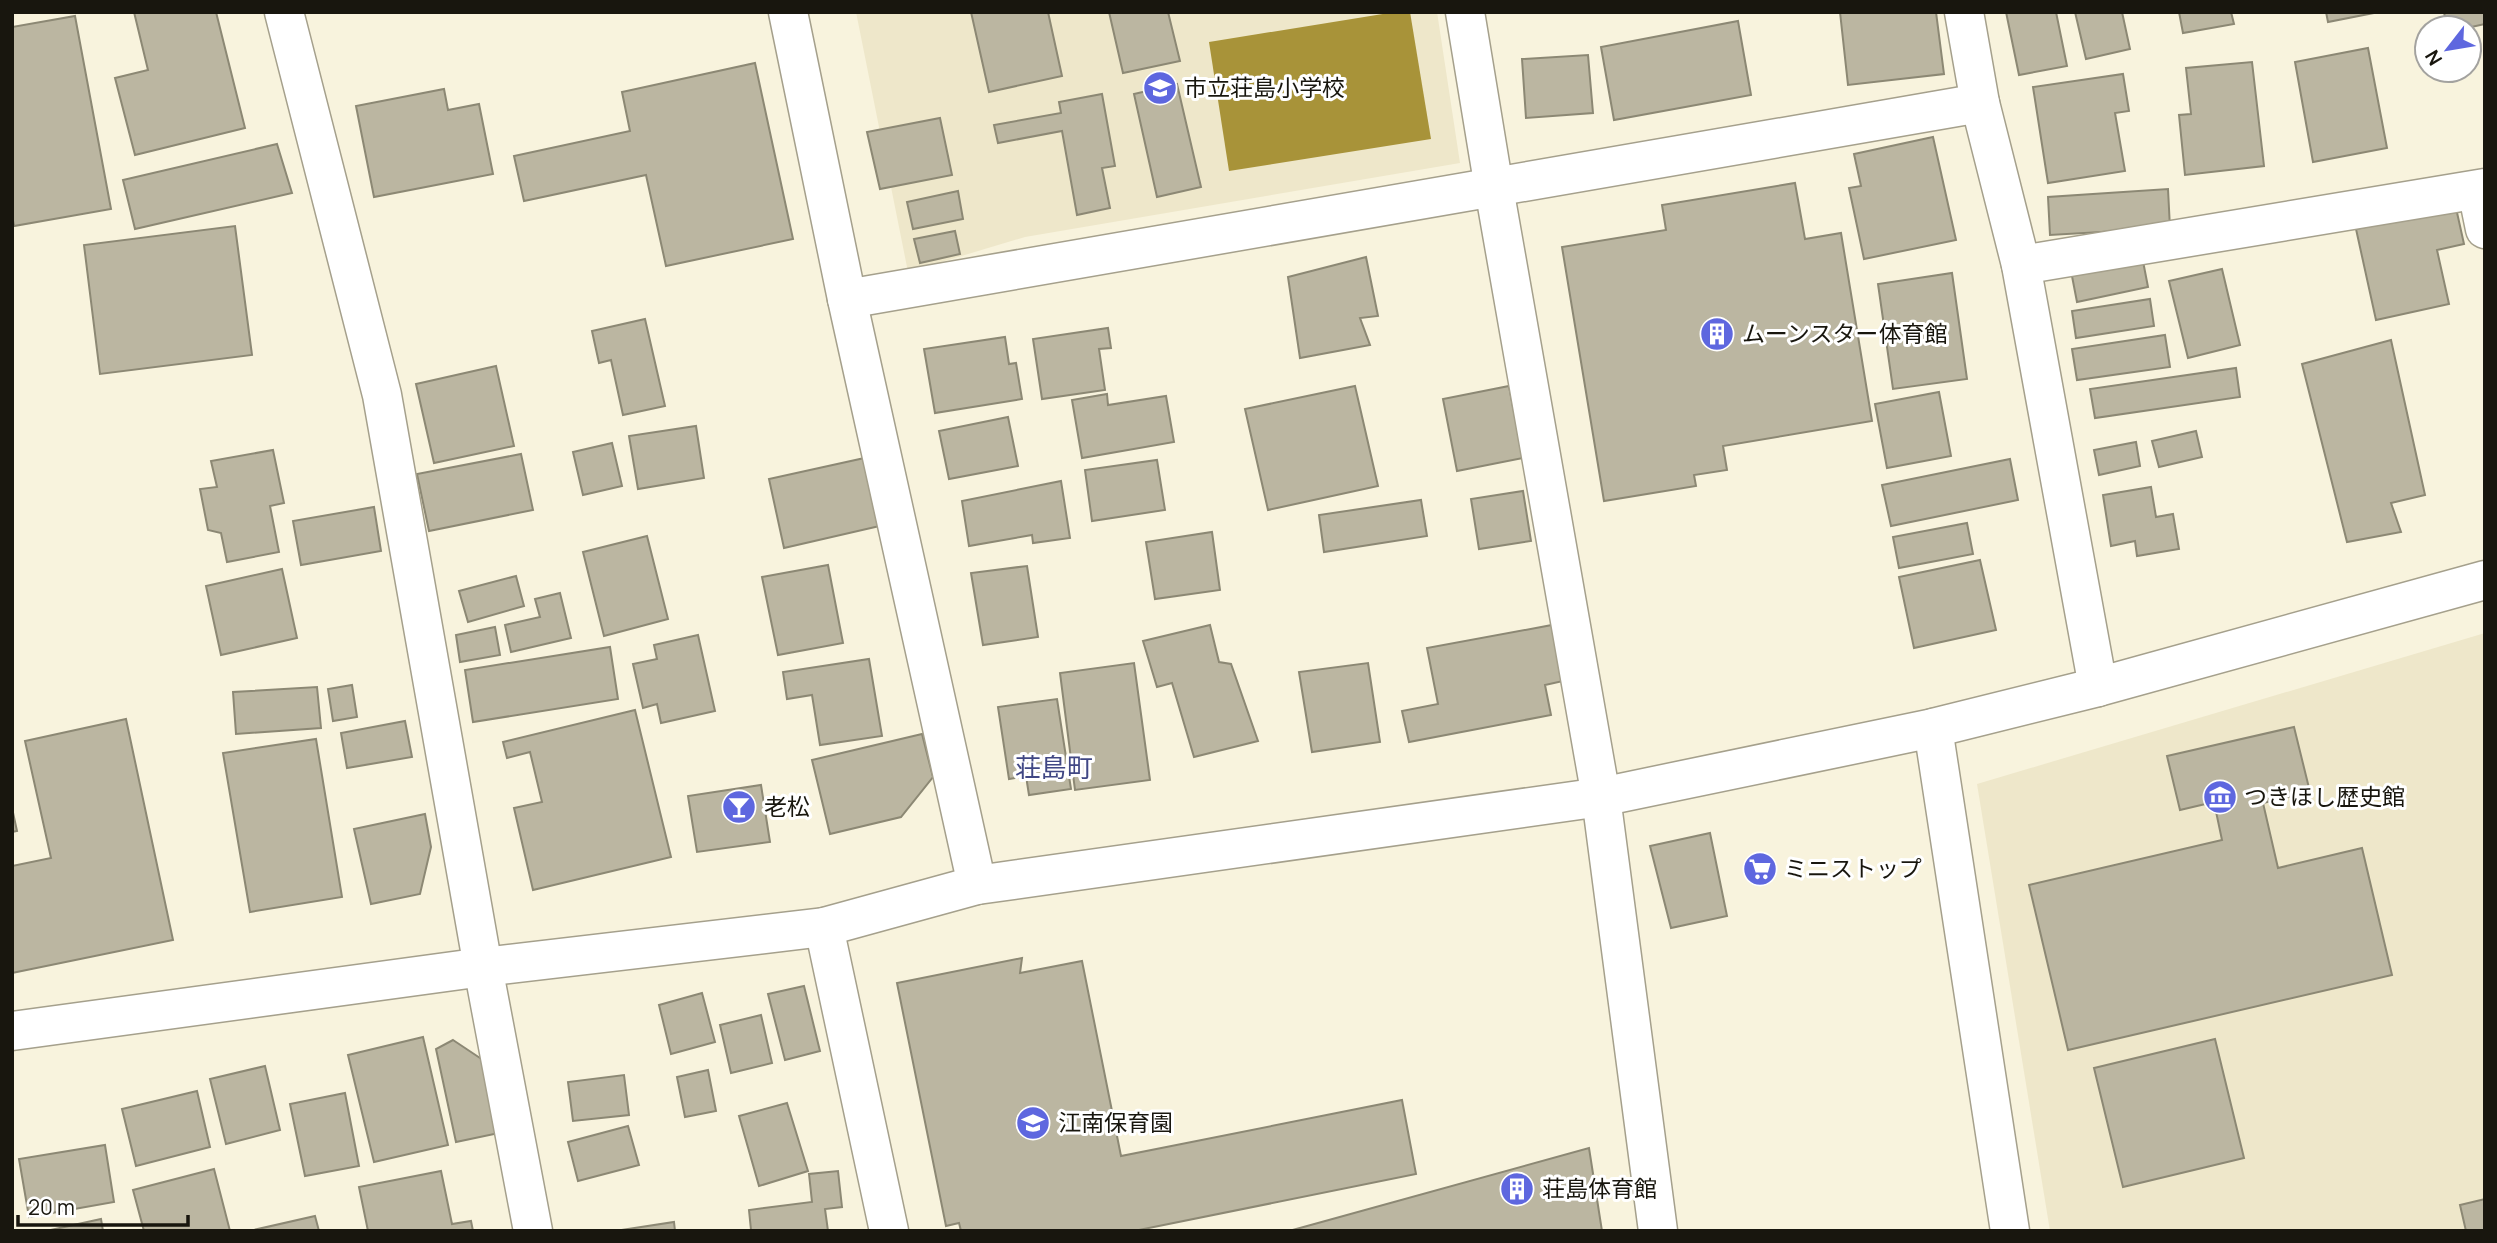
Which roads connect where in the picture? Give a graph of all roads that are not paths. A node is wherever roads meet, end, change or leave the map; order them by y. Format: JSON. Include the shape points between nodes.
{"nodes":[{"id":1,"x":284,"y":12,"type":"edge"},
{"id":2,"x":788,"y":12,"type":"edge"},
{"id":3,"x":1465,"y":12,"type":"edge"},
{"id":4,"x":1964,"y":12,"type":"edge"},
{"id":5,"x":1980,"y":103,"type":"junction"},
{"id":6,"x":1494,"y":188,"type":"junction"},
{"id":7,"x":2481,"y":189,"type":"edge"},
{"id":8,"x":2485,"y":229,"type":"edge"},
{"id":9,"x":2021,"y":265,"type":"junction"},
{"id":10,"x":847,"y":299,"type":"junction"},
{"id":11,"x":2485,"y":580,"type":"edge"},
{"id":12,"x":2098,"y":687,"type":"junction"},
{"id":13,"x":1933,"y":728,"type":"junction"},
{"id":14,"x":1601,"y":797,"type":"junction"},
{"id":15,"x":976,"y":885,"type":"junction"},
{"id":16,"x":824,"y":927,"type":"junction"},
{"id":17,"x":483,"y":967,"type":"junction"},
{"id":18,"x":12,"y":1031,"type":"edge"},
{"id":19,"x":533,"y":1231,"type":"edge"},
{"id":20,"x":888,"y":1231,"type":"edge"},
{"id":21,"x":1658,"y":1231,"type":"edge"},
{"id":22,"x":2010,"y":1231,"type":"edge"}],
"edges":[{"from":1,"to":17,"type":"street","via":[[382,395]]},
{"from":2,"to":10,"type":"street"},
{"from":3,"to":6,"type":"street"},
{"from":4,"to":5,"type":"street"},
{"from":5,"to":6,"type":"street"},
{"from":5,"to":9,"type":"street"},
{"from":6,"to":10,"type":"street"},
{"from":6,"to":14,"type":"street"},
{"from":7,"to":8,"type":"street"},
{"from":7,"to":9,"type":"street"},
{"from":9,"to":12,"type":"street"},
{"from":10,"to":15,"type":"street"},
{"from":11,"to":12,"type":"street"},
{"from":12,"to":13,"type":"street"},
{"from":13,"to":14,"type":"street"},
{"from":13,"to":22,"type":"street"},
{"from":14,"to":15,"type":"street"},
{"from":14,"to":21,"type":"street"},
{"from":15,"to":16,"type":"street"},
{"from":16,"to":17,"type":"street"},
{"from":16,"to":20,"type":"street"},
{"from":17,"to":18,"type":"street"},
{"from":17,"to":19,"type":"street"}]}
